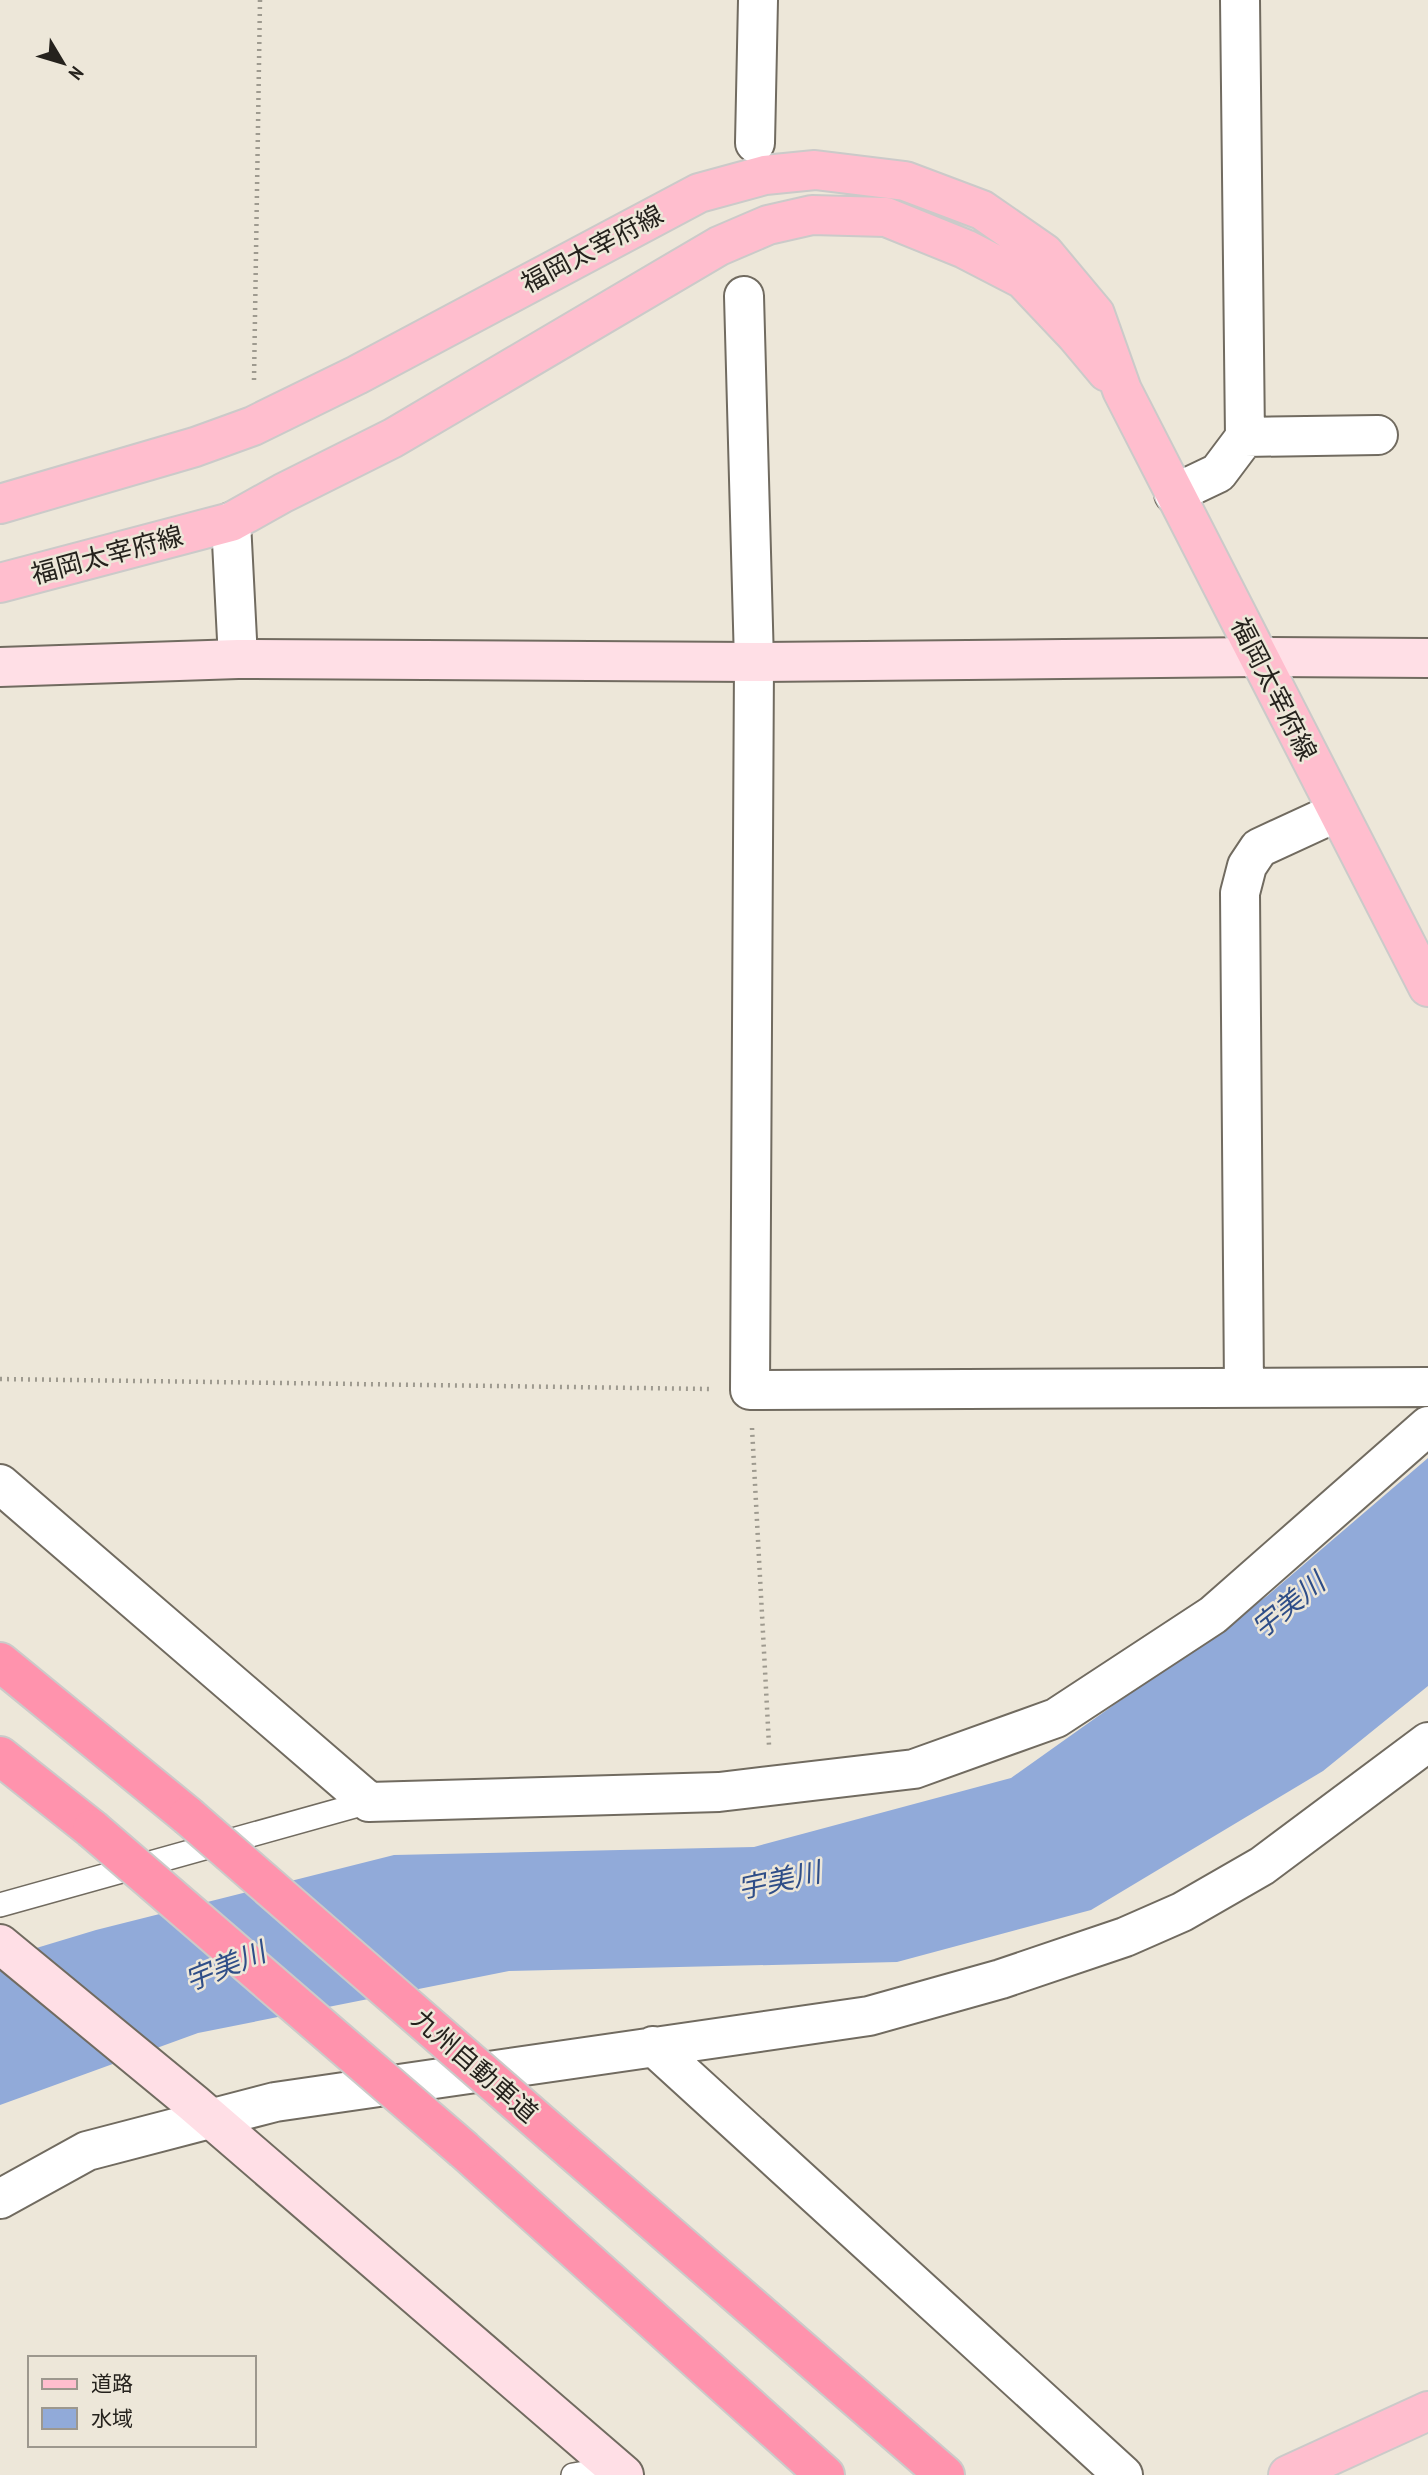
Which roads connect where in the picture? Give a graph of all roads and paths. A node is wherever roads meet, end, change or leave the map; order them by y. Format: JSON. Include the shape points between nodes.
{"nodes":[{"id":1,"x":260,"y":0,"type":"edge"},
{"id":2,"x":758,"y":0,"type":"edge"},
{"id":3,"x":1240,"y":0,"type":"edge"},
{"id":4,"x":755,"y":143,"type":"dead end"},
{"id":5,"x":744,"y":296,"type":"dead end"},
{"id":6,"x":1122,"y":390,"type":"junction"},
{"id":7,"x":253,"y":426,"type":"junction"},
{"id":8,"x":1378,"y":435,"type":"dead end"},
{"id":9,"x":1245,"y":437,"type":"junction"},
{"id":10,"x":1174,"y":494,"type":"junction"},
{"id":11,"x":0,"y":504,"type":"edge"},
{"id":12,"x":231,"y":522,"type":"junction"},
{"id":13,"x":0,"y":583,"type":"edge"},
{"id":14,"x":1258,"y":657,"type":"junction"},
{"id":15,"x":1428,"y":658,"type":"edge"},
{"id":16,"x":238,"y":659,"type":"junction"},
{"id":17,"x":754,"y":662,"type":"junction"},
{"id":18,"x":0,"y":667,"type":"edge"},
{"id":19,"x":1338,"y":812,"type":"junction"},
{"id":20,"x":1428,"y":988,"type":"edge"},
{"id":21,"x":0,"y":1379,"type":"edge"},
{"id":22,"x":1427,"y":1387,"type":"edge"},
{"id":23,"x":1244,"y":1388,"type":"junction"},
{"id":24,"x":750,"y":1390,"type":"junction"},
{"id":25,"x":1428,"y":1426,"type":"edge"},
{"id":26,"x":0,"y":1484,"type":"edge"},
{"id":27,"x":0,"y":1640,"type":"edge"},
{"id":28,"x":0,"y":1662,"type":"edge"},
{"id":29,"x":63,"y":1712,"type":"junction"},
{"id":30,"x":1428,"y":1742,"type":"edge"},
{"id":31,"x":769,"y":1749,"type":"dead end"},
{"id":32,"x":9,"y":1766,"type":"edge"},
{"id":33,"x":369,"y":1802,"type":"junction"},
{"id":34,"x":0,"y":1905,"type":"edge"},
{"id":35,"x":0,"y":1944,"type":"edge"},
{"id":36,"x":653,"y":2046,"type":"junction"},
{"id":37,"x":203,"y":2111,"type":"junction"},
{"id":38,"x":0,"y":2199,"type":"edge"},
{"id":39,"x":1428,"y":2411,"type":"edge"},
{"id":40,"x":619,"y":2471,"type":"edge"},
{"id":41,"x":573,"y":2475,"type":"edge"},
{"id":42,"x":825,"y":2475,"type":"edge"},
{"id":43,"x":945,"y":2475,"type":"edge"},
{"id":44,"x":1123,"y":2475,"type":"edge"},
{"id":45,"x":1288,"y":2475,"type":"edge"}],
"edges":[{"from":1,"to":7,"type":"path"},
{"from":2,"to":4,"type":"street"},
{"from":3,"to":9,"type":"street"},
{"from":5,"to":17,"type":"street"},
{"from":6,"to":7,"type":"main road","name":"福岡太宰府線","via":[[1096,314],[1044,253],[982,210],[905,181],[815,170],[765,174],[699,193]]},
{"from":6,"to":10,"type":"main road","name":"福岡太宰府線"},
{"from":6,"to":12,"type":"main road","name":"福岡太宰府線","via":[[1023,279],[886,217],[812,215],[768,225],[719,246],[393,438]]},
{"from":7,"to":11,"type":"main road","name":"福岡太宰府線"},
{"from":8,"to":9,"type":"street"},
{"from":9,"to":10,"type":"street","via":[[1218,474]]},
{"from":10,"to":14,"type":"main road","name":"福岡太宰府線"},
{"from":12,"to":13,"type":"main road","name":"福岡太宰府線"},
{"from":12,"to":16,"type":"street"},
{"from":14,"to":15,"type":"street"},
{"from":14,"to":17,"type":"street"},
{"from":14,"to":19,"type":"main road","name":"福岡太宰府線"},
{"from":16,"to":17,"type":"street"},
{"from":16,"to":18,"type":"street"},
{"from":17,"to":24,"type":"street"},
{"from":19,"to":20,"type":"main road","name":"福岡太宰府線"},
{"from":19,"to":23,"type":"street","via":[[1259,848],[1247,866],[1240,892]]},
{"from":21,"to":24,"type":"path"},
{"from":22,"to":23,"type":"street"},
{"from":23,"to":24,"type":"street"},
{"from":24,"to":31,"type":"path"},
{"from":25,"to":33,"type":"street","via":[[1213,1615],[1056,1718],[914,1769],[719,1792]]},
{"from":26,"to":33,"type":"street"},
{"from":27,"to":29,"type":"lane"},
{"from":28,"to":29,"type":"highway","name":"九州自動車道"},
{"from":29,"to":43,"type":"highway","name":"九州自動車道","bridge":true},
{"from":30,"to":36,"type":"street","via":[[1262,1866],[1182,1912],[1125,1937],[1001,1979],[869,2016]]},
{"from":32,"to":42,"type":"highway","bridge":true,"via":[[92,1829],[464,2150]]},
{"from":33,"to":34,"type":"lane"},
{"from":35,"to":37,"type":"street"},
{"from":36,"to":37,"type":"street"},
{"from":36,"to":44,"type":"street"},
{"from":37,"to":38,"type":"street","via":[[87,2151]]},
{"from":37,"to":40,"type":"street"},
{"from":39,"to":45,"type":"main road"},
{"from":40,"to":41,"type":"lane"}]}
